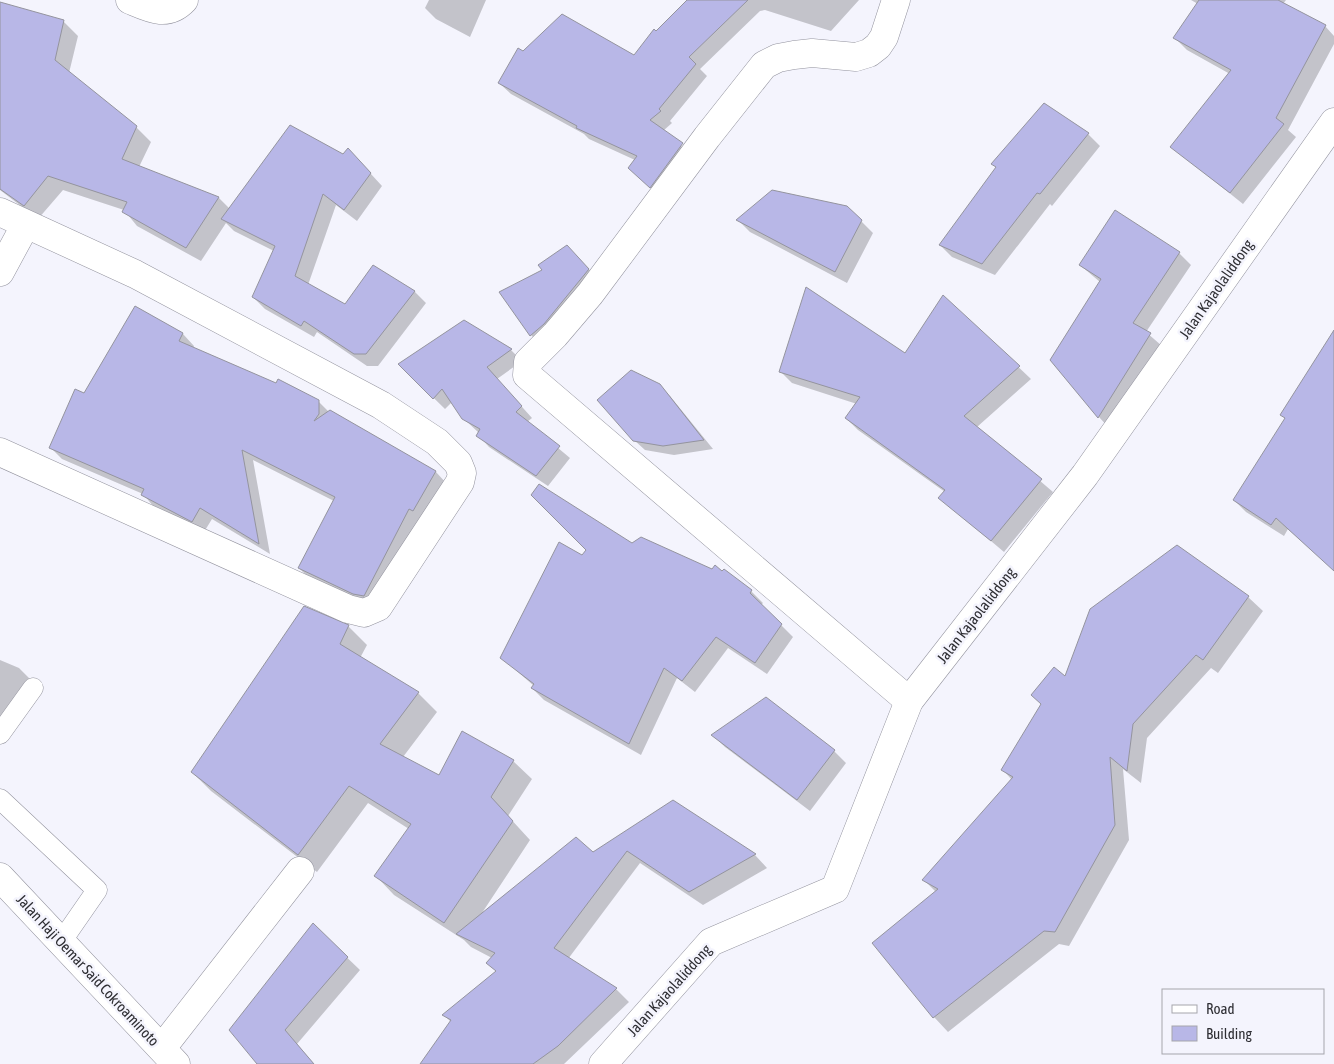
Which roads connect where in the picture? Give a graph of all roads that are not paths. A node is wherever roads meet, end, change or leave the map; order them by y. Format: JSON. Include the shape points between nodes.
{"nodes":[{"id":1,"x":130,"y":0,"type":"edge"},
{"id":2,"x":184,"y":0,"type":"edge"},
{"id":3,"x":896,"y":0,"type":"edge"},
{"id":4,"x":1334,"y":122,"type":"edge"},
{"id":5,"x":0,"y":212,"type":"edge"},
{"id":6,"x":26,"y":224,"type":"junction"},
{"id":7,"x":0,"y":272,"type":"edge"},
{"id":8,"x":0,"y":452,"type":"edge"},
{"id":9,"x":33,"y":688,"type":"dead end"},
{"id":10,"x":909,"y":701,"type":"junction"},
{"id":11,"x":0,"y":734,"type":"edge"},
{"id":12,"x":0,"y":799,"type":"edge"},
{"id":13,"x":300,"y":870,"type":"dead end"},
{"id":14,"x":0,"y":877,"type":"edge"},
{"id":15,"x":61,"y":942,"type":"junction"},
{"id":16,"x":169,"y":1056,"type":"edge"},
{"id":17,"x":603,"y":1064,"type":"edge"}],
"edges":[{"from":1,"to":2,"type":"main road","via":[[165,11],[177,7]]},
{"from":3,"to":10,"type":"main road","via":[[884,37],[869,53],[856,57],[812,53],[794,55],[764,65],[590,294],[528,362],[526,371],[613,450]]},
{"from":4,"to":10,"type":"main road","name":"Jalan Kajaolaliddong","via":[[1085,475]]},
{"from":5,"to":6,"type":"main road"},
{"from":6,"to":7,"type":"main road"},
{"from":6,"to":8,"type":"main road","via":[[135,274],[381,404],[437,442],[458,463],[462,473],[460,482],[378,607],[364,613],[348,609]]},
{"from":9,"to":11,"type":"lane"},
{"from":10,"to":17,"type":"main road","name":"Jalan Kajaolaliddong","via":[[835,889],[711,942]]},
{"from":12,"to":15,"type":"lane","via":[[97,890]]},
{"from":13,"to":16,"type":"main road"},
{"from":14,"to":15,"type":"main road","name":"Jalan Haji Oemar Said Cokroaminoto"},
{"from":15,"to":16,"type":"main road","name":"Jalan Haji Oemar Said Cokroaminoto"}]}
